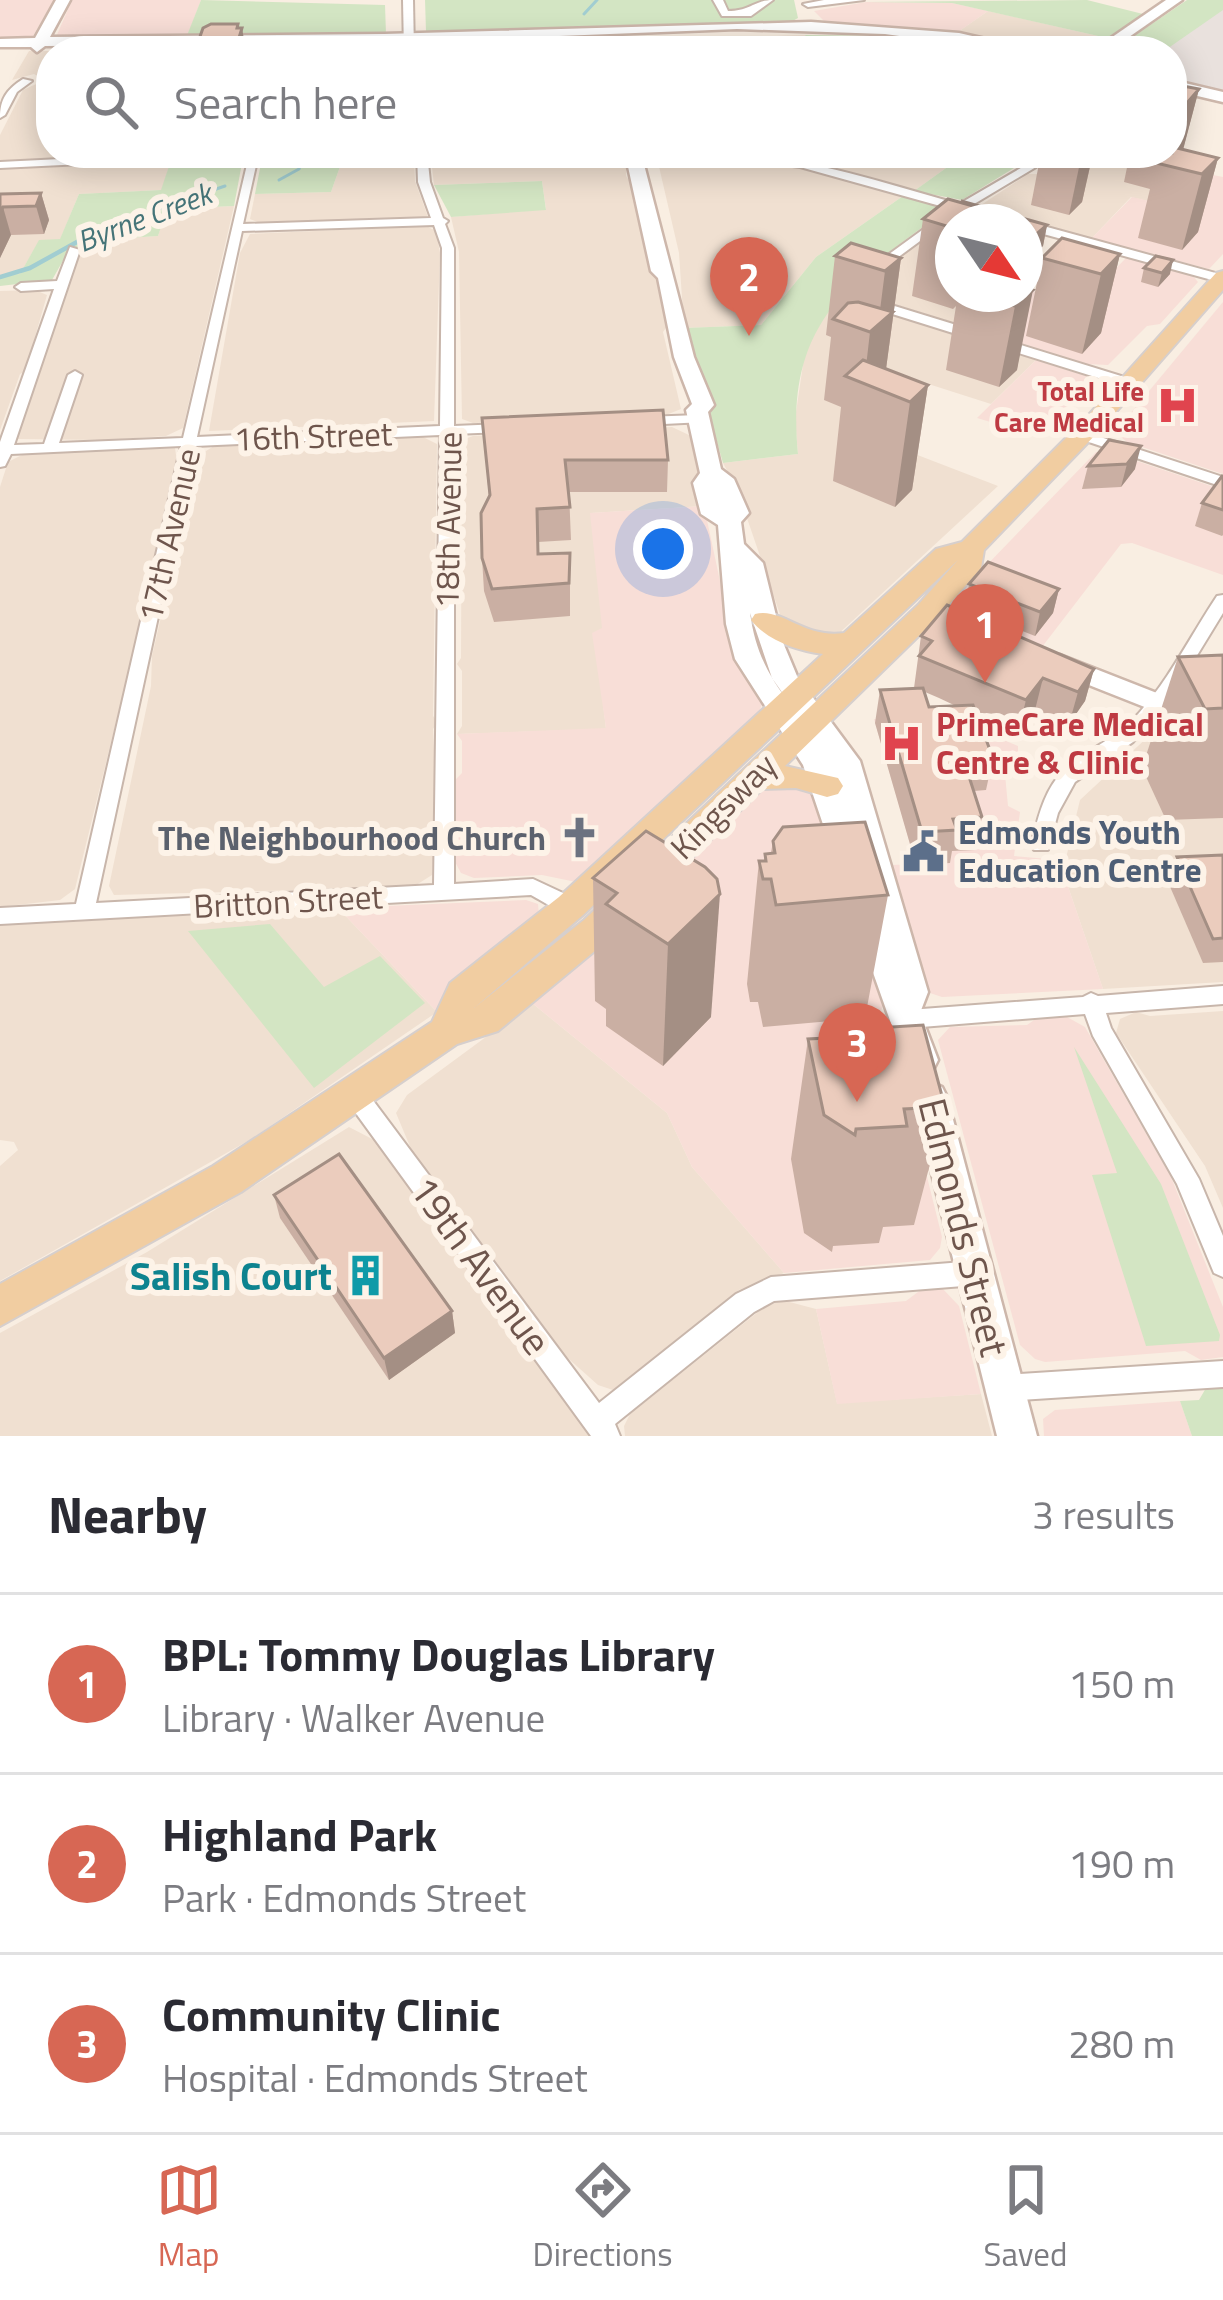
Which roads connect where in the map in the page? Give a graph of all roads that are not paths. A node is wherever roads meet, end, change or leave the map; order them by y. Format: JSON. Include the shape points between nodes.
{"nodes":[{"id":1,"x":62,"y":0,"type":"edge"},
{"id":2,"x":408,"y":0,"type":"edge"},
{"id":3,"x":718,"y":0,"type":"edge"},
{"id":4,"x":768,"y":0,"type":"edge"},
{"id":5,"x":860,"y":0,"type":"edge"},
{"id":6,"x":1175,"y":0,"type":"edge"},
{"id":7,"x":805,"y":1,"type":"edge"},
{"id":8,"x":811,"y":28,"type":"junction"},
{"id":9,"x":44,"y":36,"type":"edge"},
{"id":10,"x":408,"y":36,"type":"edge"},
{"id":11,"x":657,"y":36,"type":"edge"},
{"id":12,"x":918,"y":36,"type":"edge"},
{"id":13,"x":948,"y":36,"type":"edge"},
{"id":14,"x":1121,"y":36,"type":"edge"},
{"id":15,"x":36,"y":45,"type":"edge"},
{"id":16,"x":0,"y":46,"type":"edge"},
{"id":17,"x":27,"y":80,"type":"dead end"},
{"id":18,"x":1187,"y":89,"type":"edge"},
{"id":19,"x":1223,"y":97,"type":"edge"},
{"id":20,"x":0,"y":116,"type":"edge"},
{"id":21,"x":36,"y":164,"type":"edge"},
{"id":22,"x":0,"y":166,"type":"edge"},
{"id":23,"x":249,"y":168,"type":"edge"},
{"id":24,"x":423,"y":168,"type":"edge"},
{"id":25,"x":636,"y":168,"type":"edge"},
{"id":26,"x":653,"y":168,"type":"edge"},
{"id":27,"x":821,"y":168,"type":"edge"},
{"id":28,"x":1028,"y":168,"type":"edge"},
{"id":29,"x":948,"y":204,"type":"edge"},
{"id":30,"x":969,"y":204,"type":"edge"},
{"id":31,"x":442,"y":221,"type":"junction"},
{"id":32,"x":935,"y":227,"type":"edge"},
{"id":33,"x":239,"y":228,"type":"junction"},
{"id":34,"x":1043,"y":230,"type":"edge"},
{"id":35,"x":74,"y":250,"type":"dead end"},
{"id":36,"x":667,"y":276,"type":"junction"},
{"id":37,"x":1222,"y":278,"type":"edge"},
{"id":38,"x":862,"y":280,"type":"edge"},
{"id":39,"x":59,"y":285,"type":"junction"},
{"id":40,"x":21,"y":287,"type":"dead end"},
{"id":41,"x":857,"y":298,"type":"edge"},
{"id":42,"x":75,"y":375,"type":"dead end"},
{"id":43,"x":1129,"y":383,"type":"junction"},
{"id":44,"x":698,"y":414,"type":"junction"},
{"id":45,"x":626,"y":422,"type":"edge"},
{"id":46,"x":515,"y":427,"type":"edge"},
{"id":47,"x":448,"y":430,"type":"junction"},
{"id":48,"x":1082,"y":435,"type":"junction"},
{"id":49,"x":191,"y":441,"type":"junction"},
{"id":50,"x":50,"y":448,"type":"junction"},
{"id":51,"x":1,"y":454,"type":"edge"},
{"id":52,"x":1223,"y":482,"type":"edge"},
{"id":53,"x":732,"y":534,"type":"junction"},
{"id":54,"x":970,"y":548,"type":"junction"},
{"id":55,"x":1223,"y":600,"type":"edge"},
{"id":56,"x":766,"y":620,"type":"junction"},
{"id":57,"x":855,"y":640,"type":"junction"},
{"id":58,"x":1036,"y":655,"type":"edge"},
{"id":59,"x":1155,"y":702,"type":"junction"},
{"id":60,"x":798,"y":713,"type":"junction"},
{"id":61,"x":1223,"y":729,"type":"edge"},
{"id":62,"x":750,"y":778,"type":"junction"},
{"id":63,"x":827,"y":786,"type":"junction"},
{"id":64,"x":1041,"y":845,"type":"dead end"},
{"id":65,"x":444,"y":893,"type":"junction"},
{"id":66,"x":572,"y":906,"type":"junction"},
{"id":67,"x":85,"y":912,"type":"junction"},
{"id":68,"x":0,"y":916,"type":"edge"},
{"id":69,"x":1223,"y":995,"type":"edge"},
{"id":70,"x":1091,"y":1002,"type":"junction"},
{"id":71,"x":908,"y":1019,"type":"junction"},
{"id":72,"x":445,"y":1032,"type":"junction"},
{"id":73,"x":356,"y":1094,"type":"junction"},
{"id":74,"x":1223,"y":1265,"type":"edge"},
{"id":75,"x":976,"y":1273,"type":"junction"},
{"id":76,"x":0,"y":1306,"type":"edge"},
{"id":77,"x":1223,"y":1374,"type":"edge"},
{"id":78,"x":1004,"y":1388,"type":"junction"},
{"id":79,"x":601,"y":1429,"type":"edge"},
{"id":80,"x":1017,"y":1436,"type":"edge"}],
"edges":[{"from":1,"to":9,"type":"street"},
{"from":2,"to":10,"type":"street"},
{"from":3,"to":4,"type":"street","via":[[725,14],[748,14]]},
{"from":5,"to":7,"type":"street"},
{"from":6,"to":14,"type":"street"},
{"from":7,"to":8,"type":"street"},
{"from":8,"to":11,"type":"street"},
{"from":8,"to":12,"type":"street"},
{"from":8,"to":13,"type":"street"},
{"from":15,"to":16,"type":"street"},
{"from":17,"to":20,"type":"street"},
{"from":18,"to":19,"type":"street"},
{"from":21,"to":22,"type":"street"},
{"from":23,"to":33,"type":"street","name":"17th Avenue"},
{"from":24,"to":31,"type":"street","name":"18th Avenue"},
{"from":25,"to":36,"type":"street","name":"Edmonds Street"},
{"from":26,"to":36,"type":"street","name":"Edmonds Street","via":[[671,252]]},
{"from":27,"to":29,"type":"street"},
{"from":28,"to":30,"type":"street"},
{"from":31,"to":33,"type":"street"},
{"from":31,"to":47,"type":"street","name":"18th Avenue"},
{"from":32,"to":38,"type":"street"},
{"from":33,"to":49,"type":"street","name":"17th Avenue"},
{"from":34,"to":37,"type":"street"},
{"from":35,"to":39,"type":"street"},
{"from":36,"to":44,"type":"street","name":"Edmonds Street","via":[[684,357],[677,362]]},
{"from":37,"to":43,"type":"main road","name":"Kingsway"},
{"from":39,"to":40,"type":"street"},
{"from":39,"to":51,"type":"street"},
{"from":41,"to":43,"type":"street"},
{"from":42,"to":50,"type":"street"},
{"from":43,"to":48,"type":"main road","name":"Kingsway"},
{"from":44,"to":45,"type":"street"},
{"from":44,"to":53,"type":"street","name":"Edmonds Street","via":[[711,473],[704,484],[713,514]]},
{"from":46,"to":47,"type":"street","name":"16th Street"},
{"from":47,"to":49,"type":"street","name":"16th Street"},
{"from":47,"to":65,"type":"street","name":"18th Avenue"},
{"from":48,"to":52,"type":"street"},
{"from":48,"to":54,"type":"main road","name":"Kingsway"},
{"from":49,"to":50,"type":"street","name":"16th Street"},
{"from":49,"to":67,"type":"street","name":"17th Avenue"},
{"from":50,"to":51,"type":"street","name":"16th Street"},
{"from":53,"to":56,"type":"street","name":"Edmonds Street","via":[[751,563]]},
{"from":53,"to":60,"type":"street","name":"Edmonds Street","via":[[730,569],[749,663]]},
{"from":54,"to":57,"type":"main road","name":"Kingsway","via":[[944,555]]},
{"from":54,"to":60,"type":"main road","name":"Kingsway","via":[[972,562],[938,615]]},
{"from":55,"to":59,"type":"street"},
{"from":56,"to":57,"type":"main road","via":[[800,643]]},
{"from":56,"to":60,"type":"street","name":"Edmonds Street"},
{"from":57,"to":60,"type":"main road","name":"Kingsway"},
{"from":58,"to":59,"type":"street"},
{"from":59,"to":61,"type":"street"},
{"from":59,"to":64,"type":"street","via":[[1144,720],[1055,790]]},
{"from":60,"to":62,"type":"main road","name":"Kingsway"},
{"from":60,"to":63,"type":"street","name":"Edmonds Street"},
{"from":60,"to":66,"type":"main road","name":"Kingsway"},
{"from":60,"to":71,"type":"street","name":"Edmonds Street","via":[[846,760],[857,789],[912,992]]},
{"from":62,"to":63,"type":"main road"},
{"from":62,"to":72,"type":"main road","name":"Kingsway","via":[[596,930],[485,1019]]},
{"from":63,"to":71,"type":"street","name":"Edmonds Street"},
{"from":65,"to":66,"type":"street","name":"Britton Street","via":[[533,887]]},
{"from":65,"to":67,"type":"street","name":"Britton Street"},
{"from":66,"to":72,"type":"main road","name":"Kingsway","via":[[463,993]]},
{"from":67,"to":68,"type":"street","name":"Britton Street"},
{"from":69,"to":70,"type":"street"},
{"from":70,"to":71,"type":"street"},
{"from":70,"to":74,"type":"street","via":[[1187,1179]]},
{"from":71,"to":75,"type":"street","name":"Edmonds Street"},
{"from":72,"to":73,"type":"main road","name":"Kingsway"},
{"from":73,"to":76,"type":"main road","name":"Kingsway","via":[[167,1216]]},
{"from":73,"to":79,"type":"street","name":"19th Avenue"},
{"from":75,"to":78,"type":"street","name":"Edmonds Street"},
{"from":75,"to":79,"type":"street","via":[[771,1289]]},
{"from":77,"to":78,"type":"street"},
{"from":78,"to":80,"type":"street","name":"Edmonds Street"}]}
